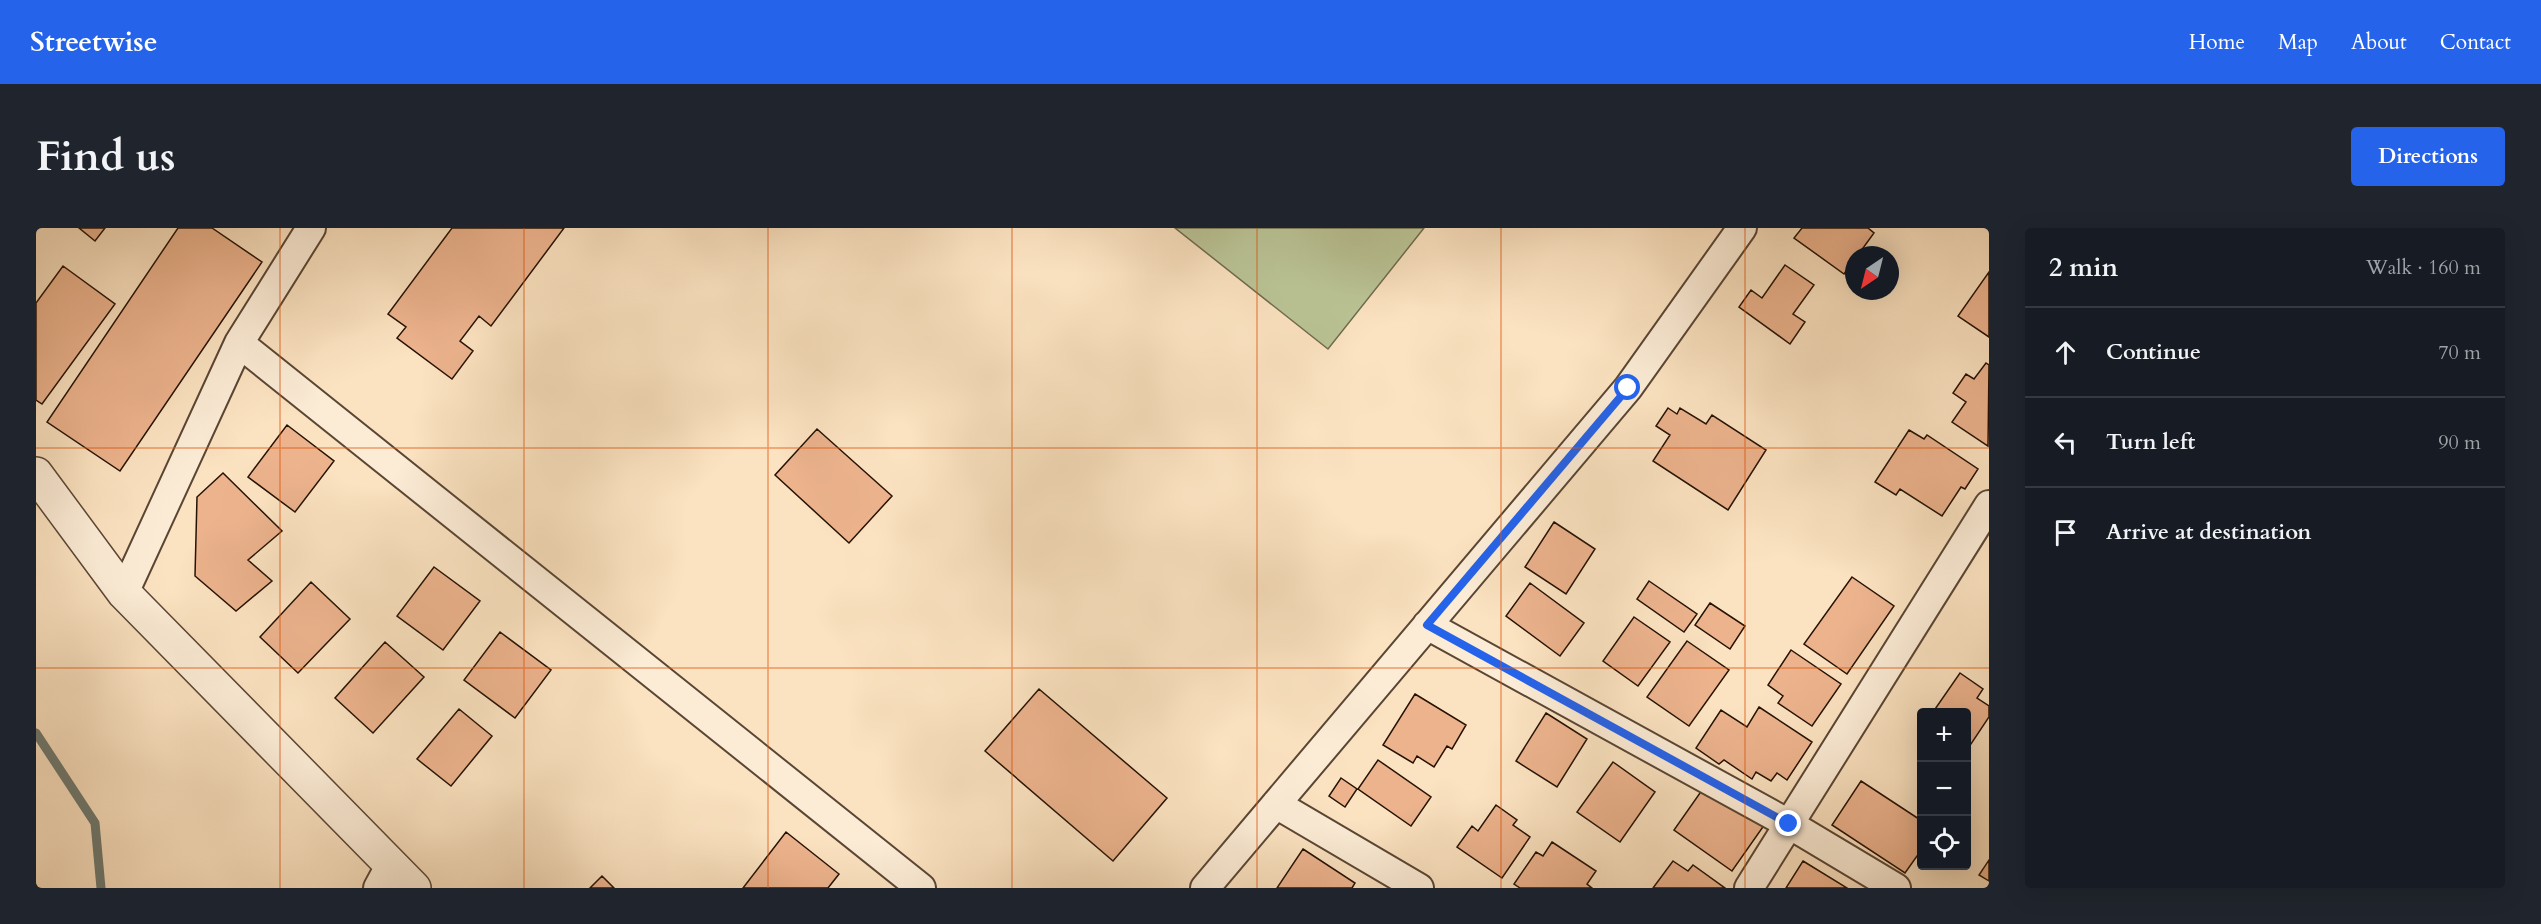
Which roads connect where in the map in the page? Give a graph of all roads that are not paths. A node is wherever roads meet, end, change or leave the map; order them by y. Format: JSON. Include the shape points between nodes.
{"nodes":[{"id":1,"x":1742,"y":228,"type":"edge"},
{"id":2,"x":303,"y":231,"type":"edge"},
{"id":3,"x":239,"y":343,"type":"junction"},
{"id":4,"x":36,"y":474,"type":"edge"},
{"id":5,"x":1989,"y":505,"type":"edge"},
{"id":6,"x":124,"y":593,"type":"junction"},
{"id":7,"x":1427,"y":625,"type":"junction"},
{"id":8,"x":1276,"y":804,"type":"junction"},
{"id":9,"x":1789,"y":824,"type":"junction"},
{"id":10,"x":385,"y":876,"type":"edge"},
{"id":11,"x":414,"y":888,"type":"edge"},
{"id":12,"x":921,"y":888,"type":"edge"},
{"id":13,"x":1205,"y":888,"type":"edge"},
{"id":14,"x":1419,"y":888,"type":"edge"},
{"id":15,"x":1749,"y":888,"type":"edge"},
{"id":16,"x":1896,"y":888,"type":"edge"}],
"edges":[{"from":1,"to":7,"type":"street","via":[[1628,388]]},
{"from":2,"to":3,"type":"street"},
{"from":3,"to":6,"type":"street"},
{"from":3,"to":12,"type":"street"},
{"from":4,"to":6,"type":"street"},
{"from":5,"to":9,"type":"street"},
{"from":6,"to":10,"type":"street"},
{"from":7,"to":8,"type":"street"},
{"from":7,"to":9,"type":"street"},
{"from":8,"to":13,"type":"street"},
{"from":8,"to":14,"type":"street"},
{"from":9,"to":15,"type":"street"},
{"from":9,"to":16,"type":"street"},
{"from":10,"to":11,"type":"street"}]}
